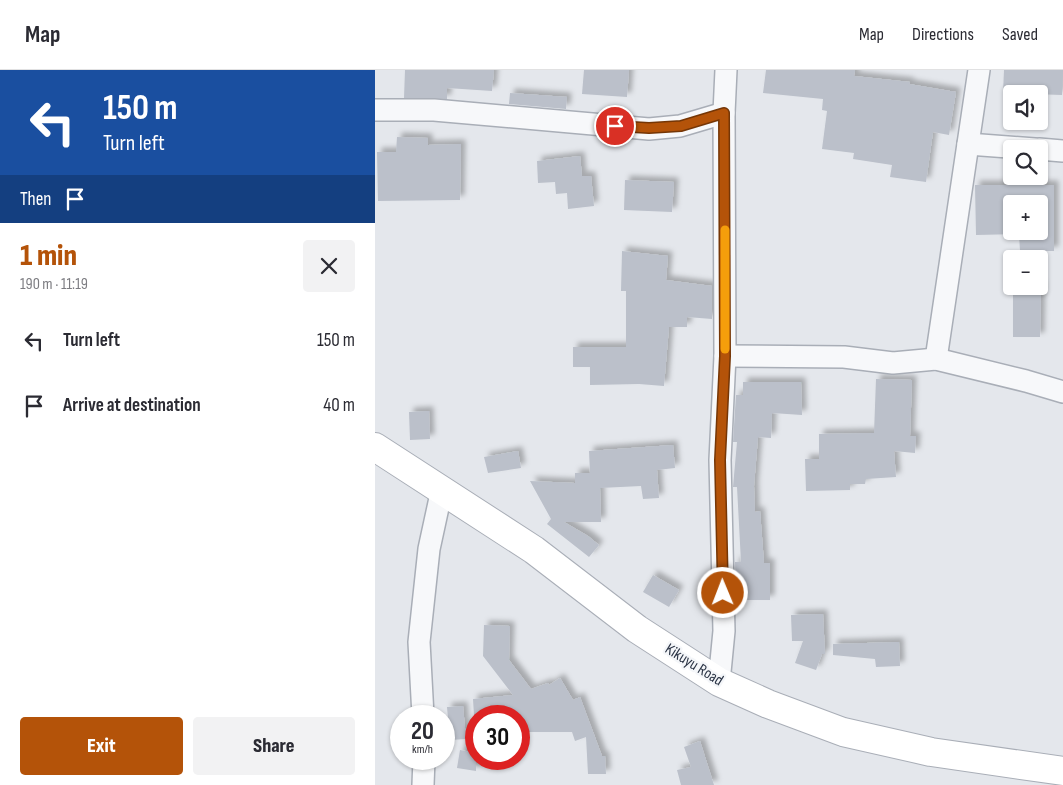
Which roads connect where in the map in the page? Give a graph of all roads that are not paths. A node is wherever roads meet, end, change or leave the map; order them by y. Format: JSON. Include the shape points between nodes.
{"nodes":[{"id":1,"x":726,"y":70,"type":"edge"},
{"id":2,"x":979,"y":70,"type":"edge"},
{"id":3,"x":375,"y":110,"type":"edge"},
{"id":4,"x":724,"y":113,"type":"junction"},
{"id":5,"x":968,"y":144,"type":"junction"},
{"id":6,"x":1003,"y":147,"type":"edge"},
{"id":7,"x":1048,"y":150,"type":"edge"},
{"id":8,"x":1063,"y":151,"type":"edge"},
{"id":9,"x":725,"y":356,"type":"junction"},
{"id":10,"x":936,"y":359,"type":"junction"},
{"id":11,"x":1063,"y":392,"type":"edge"},
{"id":12,"x":375,"y":447,"type":"edge"},
{"id":13,"x":442,"y":489,"type":"junction"},
{"id":14,"x":719,"y":682,"type":"junction"},
{"id":15,"x":422,"y":705,"type":"edge"},
{"id":16,"x":424,"y":770,"type":"edge"},
{"id":17,"x":1063,"y":771,"type":"edge"},
{"id":18,"x":423,"y":785,"type":"edge"}],
"edges":[{"from":1,"to":4,"type":"street"},
{"from":2,"to":5,"type":"street"},
{"from":3,"to":4,"type":"street","via":[[434,110],[649,128],[681,126]]},
{"from":4,"to":9,"type":"street"},
{"from":5,"to":6,"type":"street"},
{"from":5,"to":10,"type":"street"},
{"from":7,"to":8,"type":"street"},
{"from":9,"to":10,"type":"street","via":[[844,357],[893,363]]},
{"from":9,"to":14,"type":"street","via":[[720,460],[724,631]]},
{"from":10,"to":11,"type":"street"},
{"from":12,"to":13,"type":"main road","name":"Kikuyu Road"},
{"from":13,"to":14,"type":"main road","name":"Kikuyu Road","via":[[534,550],[637,629]]},
{"from":13,"to":15,"type":"street","via":[[429,549],[419,642]]},
{"from":14,"to":17,"type":"main road","name":"Kikuyu Road","via":[[843,732],[931,752]]},
{"from":16,"to":18,"type":"street"}]}
